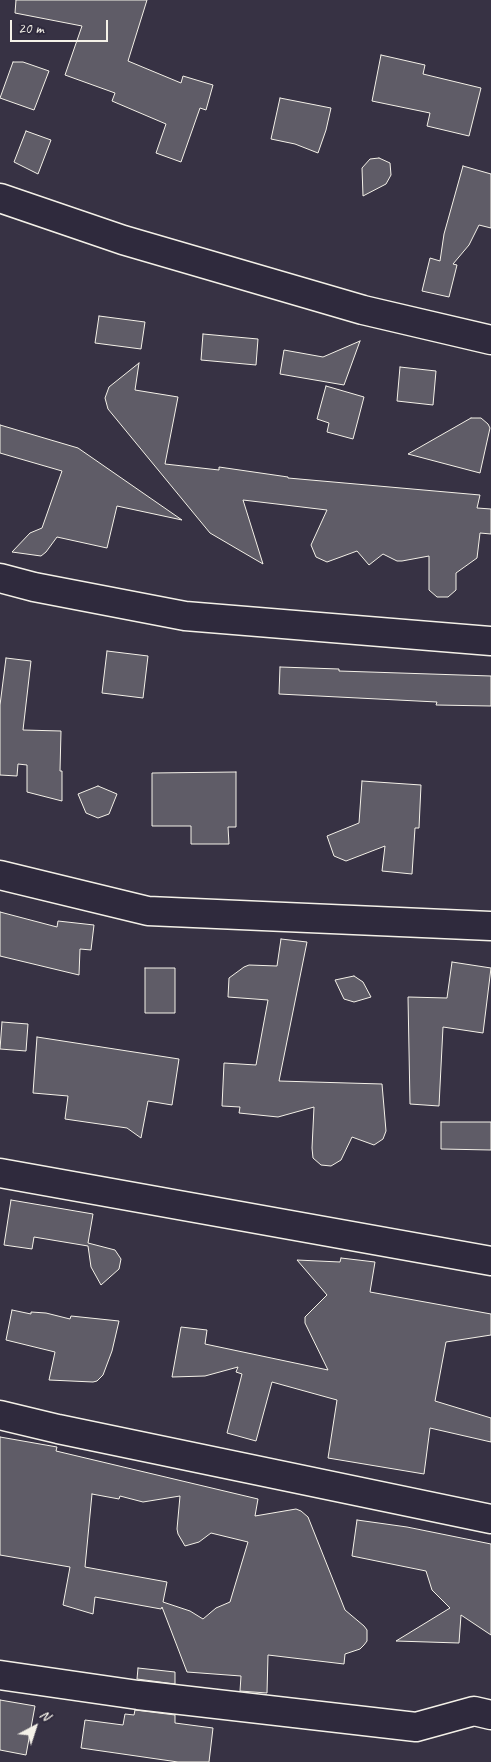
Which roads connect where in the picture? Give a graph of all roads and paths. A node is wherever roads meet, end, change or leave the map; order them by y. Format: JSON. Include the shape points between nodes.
{"nodes":[{"id":1,"x":0,"y":198,"type":"edge"},
{"id":2,"x":491,"y":340,"type":"edge"},
{"id":3,"x":0,"y":578,"type":"edge"},
{"id":4,"x":491,"y":641,"type":"edge"},
{"id":5,"x":0,"y":875,"type":"edge"},
{"id":6,"x":491,"y":926,"type":"edge"},
{"id":7,"x":0,"y":1173,"type":"edge"},
{"id":8,"x":491,"y":1261,"type":"edge"},
{"id":9,"x":0,"y":1415,"type":"edge"},
{"id":10,"x":491,"y":1519,"type":"edge"},
{"id":11,"x":0,"y":1675,"type":"edge"},
{"id":12,"x":491,"y":1715,"type":"edge"}],
"edges":[{"from":1,"to":2,"type":"street","via":[[123,240],[362,310]]},
{"from":3,"to":4,"type":"street","via":[[185,616]]},
{"from":5,"to":6,"type":"street","via":[[148,911]]},
{"from":7,"to":8,"type":"street"},
{"from":9,"to":10,"type":"street"},
{"from":11,"to":12,"type":"street","via":[[138,1695],[416,1727],[474,1711]]}]}
